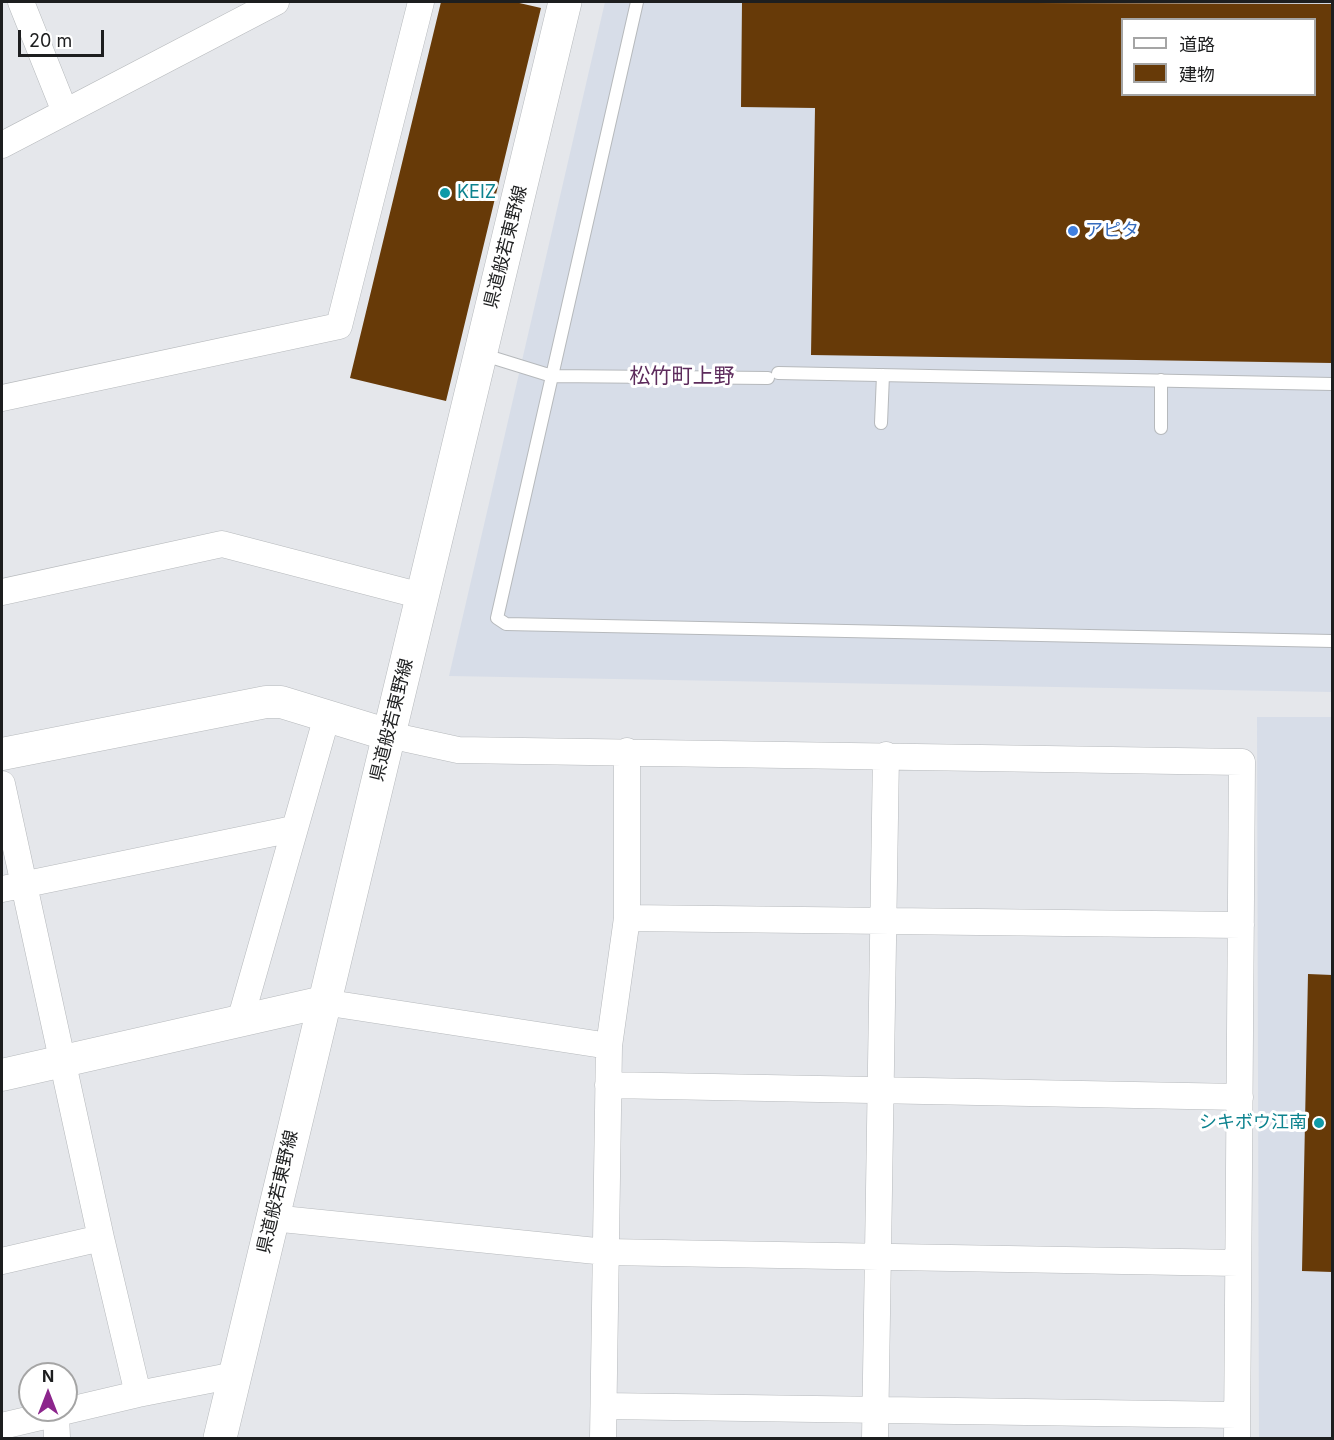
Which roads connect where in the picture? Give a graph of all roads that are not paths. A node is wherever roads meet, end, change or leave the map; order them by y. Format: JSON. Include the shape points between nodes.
{"nodes":[{"id":1,"x":21,"y":2,"type":"edge"},
{"id":2,"x":276,"y":2,"type":"edge"},
{"id":3,"x":421,"y":2,"type":"edge"},
{"id":4,"x":565,"y":2,"type":"edge"},
{"id":5,"x":637,"y":2,"type":"edge"},
{"id":6,"x":65,"y":111,"type":"junction"},
{"id":7,"x":2,"y":145,"type":"edge"},
{"id":8,"x":480,"y":354,"type":"junction"},
{"id":9,"x":882,"y":375,"type":"junction"},
{"id":10,"x":552,"y":376,"type":"junction"},
{"id":11,"x":1161,"y":380,"type":"junction"},
{"id":12,"x":1332,"y":384,"type":"edge"},
{"id":13,"x":2,"y":398,"type":"edge"},
{"id":14,"x":881,"y":423,"type":"dead end"},
{"id":15,"x":1161,"y":428,"type":"dead end"},
{"id":16,"x":2,"y":592,"type":"edge"},
{"id":17,"x":422,"y":596,"type":"junction"},
{"id":18,"x":1332,"y":640,"type":"edge"},
{"id":19,"x":327,"y":716,"type":"junction"},
{"id":20,"x":389,"y":735,"type":"junction"},
{"id":21,"x":627,"y":751,"type":"junction"},
{"id":22,"x":2,"y":754,"type":"edge"},
{"id":23,"x":886,"y":755,"type":"junction"},
{"id":24,"x":2,"y":784,"type":"edge"},
{"id":25,"x":293,"y":829,"type":"junction"},
{"id":26,"x":13,"y":886,"type":"edge"},
{"id":27,"x":627,"y":918,"type":"junction"},
{"id":28,"x":884,"y":921,"type":"junction"},
{"id":29,"x":1241,"y":925,"type":"junction"},
{"id":30,"x":323,"y":1002,"type":"junction"},
{"id":31,"x":240,"y":1020,"type":"junction"},
{"id":32,"x":609,"y":1046,"type":"junction"},
{"id":33,"x":63,"y":1061,"type":"junction"},
{"id":34,"x":2,"y":1075,"type":"edge"},
{"id":35,"x":608,"y":1084,"type":"junction"},
{"id":36,"x":881,"y":1092,"type":"junction"},
{"id":37,"x":1240,"y":1097,"type":"junction"},
{"id":38,"x":272,"y":1218,"type":"junction"},
{"id":39,"x":101,"y":1238,"type":"junction"},
{"id":40,"x":606,"y":1252,"type":"junction"},
{"id":41,"x":878,"y":1257,"type":"junction"},
{"id":42,"x":2,"y":1261,"type":"edge"},
{"id":43,"x":1238,"y":1263,"type":"junction"},
{"id":44,"x":235,"y":1375,"type":"junction"},
{"id":45,"x":138,"y":1394,"type":"junction"},
{"id":46,"x":604,"y":1406,"type":"junction"},
{"id":47,"x":876,"y":1409,"type":"junction"},
{"id":48,"x":2,"y":1426,"type":"edge"},
{"id":49,"x":57,"y":1426,"type":"edge"},
{"id":50,"x":1237,"y":1426,"type":"edge"},
{"id":51,"x":220,"y":1438,"type":"edge"},
{"id":52,"x":603,"y":1438,"type":"edge"},
{"id":53,"x":875,"y":1438,"type":"edge"}],
"edges":[{"from":1,"to":6,"type":"street"},
{"from":2,"to":6,"type":"street"},
{"from":3,"to":13,"type":"street","via":[[339,326]]},
{"from":4,"to":8,"type":"main road","name":"県道般若東野線"},
{"from":5,"to":10,"type":"lane"},
{"from":6,"to":7,"type":"street"},
{"from":8,"to":10,"type":"lane"},
{"from":8,"to":17,"type":"main road","name":"県道般若東野線"},
{"from":9,"to":10,"type":"lane"},
{"from":9,"to":11,"type":"lane"},
{"from":9,"to":14,"type":"lane"},
{"from":10,"to":18,"type":"lane","via":[[497,618],[506,624]]},
{"from":11,"to":12,"type":"lane"},
{"from":11,"to":15,"type":"lane"},
{"from":16,"to":17,"type":"street","via":[[222,544]]},
{"from":17,"to":20,"type":"main road","name":"県道般若東野線"},
{"from":19,"to":20,"type":"street"},
{"from":19,"to":22,"type":"street","via":[[281,702],[266,702]]},
{"from":19,"to":25,"type":"street"},
{"from":20,"to":21,"type":"street","via":[[458,750]]},
{"from":20,"to":30,"type":"main road","name":"県道般若東野線"},
{"from":21,"to":23,"type":"street"},
{"from":21,"to":27,"type":"street"},
{"from":23,"to":28,"type":"street"},
{"from":23,"to":29,"type":"street","via":[[1242,762]]},
{"from":24,"to":26,"type":"street"},
{"from":25,"to":26,"type":"street"},
{"from":25,"to":31,"type":"street"},
{"from":26,"to":33,"type":"street"},
{"from":27,"to":28,"type":"street"},
{"from":27,"to":32,"type":"street"},
{"from":28,"to":29,"type":"street"},
{"from":28,"to":36,"type":"street"},
{"from":29,"to":37,"type":"street"},
{"from":30,"to":31,"type":"street"},
{"from":30,"to":32,"type":"street"},
{"from":30,"to":38,"type":"main road","name":"県道般若東野線"},
{"from":31,"to":33,"type":"street"},
{"from":32,"to":35,"type":"street"},
{"from":33,"to":34,"type":"street"},
{"from":33,"to":39,"type":"street"},
{"from":35,"to":36,"type":"street"},
{"from":35,"to":40,"type":"street"},
{"from":36,"to":37,"type":"street"},
{"from":36,"to":41,"type":"street"},
{"from":37,"to":43,"type":"street"},
{"from":38,"to":40,"type":"street"},
{"from":38,"to":44,"type":"main road","name":"県道般若東野線"},
{"from":39,"to":42,"type":"street"},
{"from":39,"to":45,"type":"street"},
{"from":40,"to":41,"type":"street"},
{"from":40,"to":46,"type":"street"},
{"from":41,"to":43,"type":"street"},
{"from":41,"to":47,"type":"street"},
{"from":43,"to":50,"type":"street"},
{"from":44,"to":45,"type":"street"},
{"from":44,"to":51,"type":"main road","name":"県道般若東野線"},
{"from":45,"to":49,"type":"street"},
{"from":46,"to":47,"type":"street"},
{"from":46,"to":52,"type":"street"},
{"from":47,"to":50,"type":"street"},
{"from":47,"to":53,"type":"street"},
{"from":48,"to":49,"type":"street"}]}
